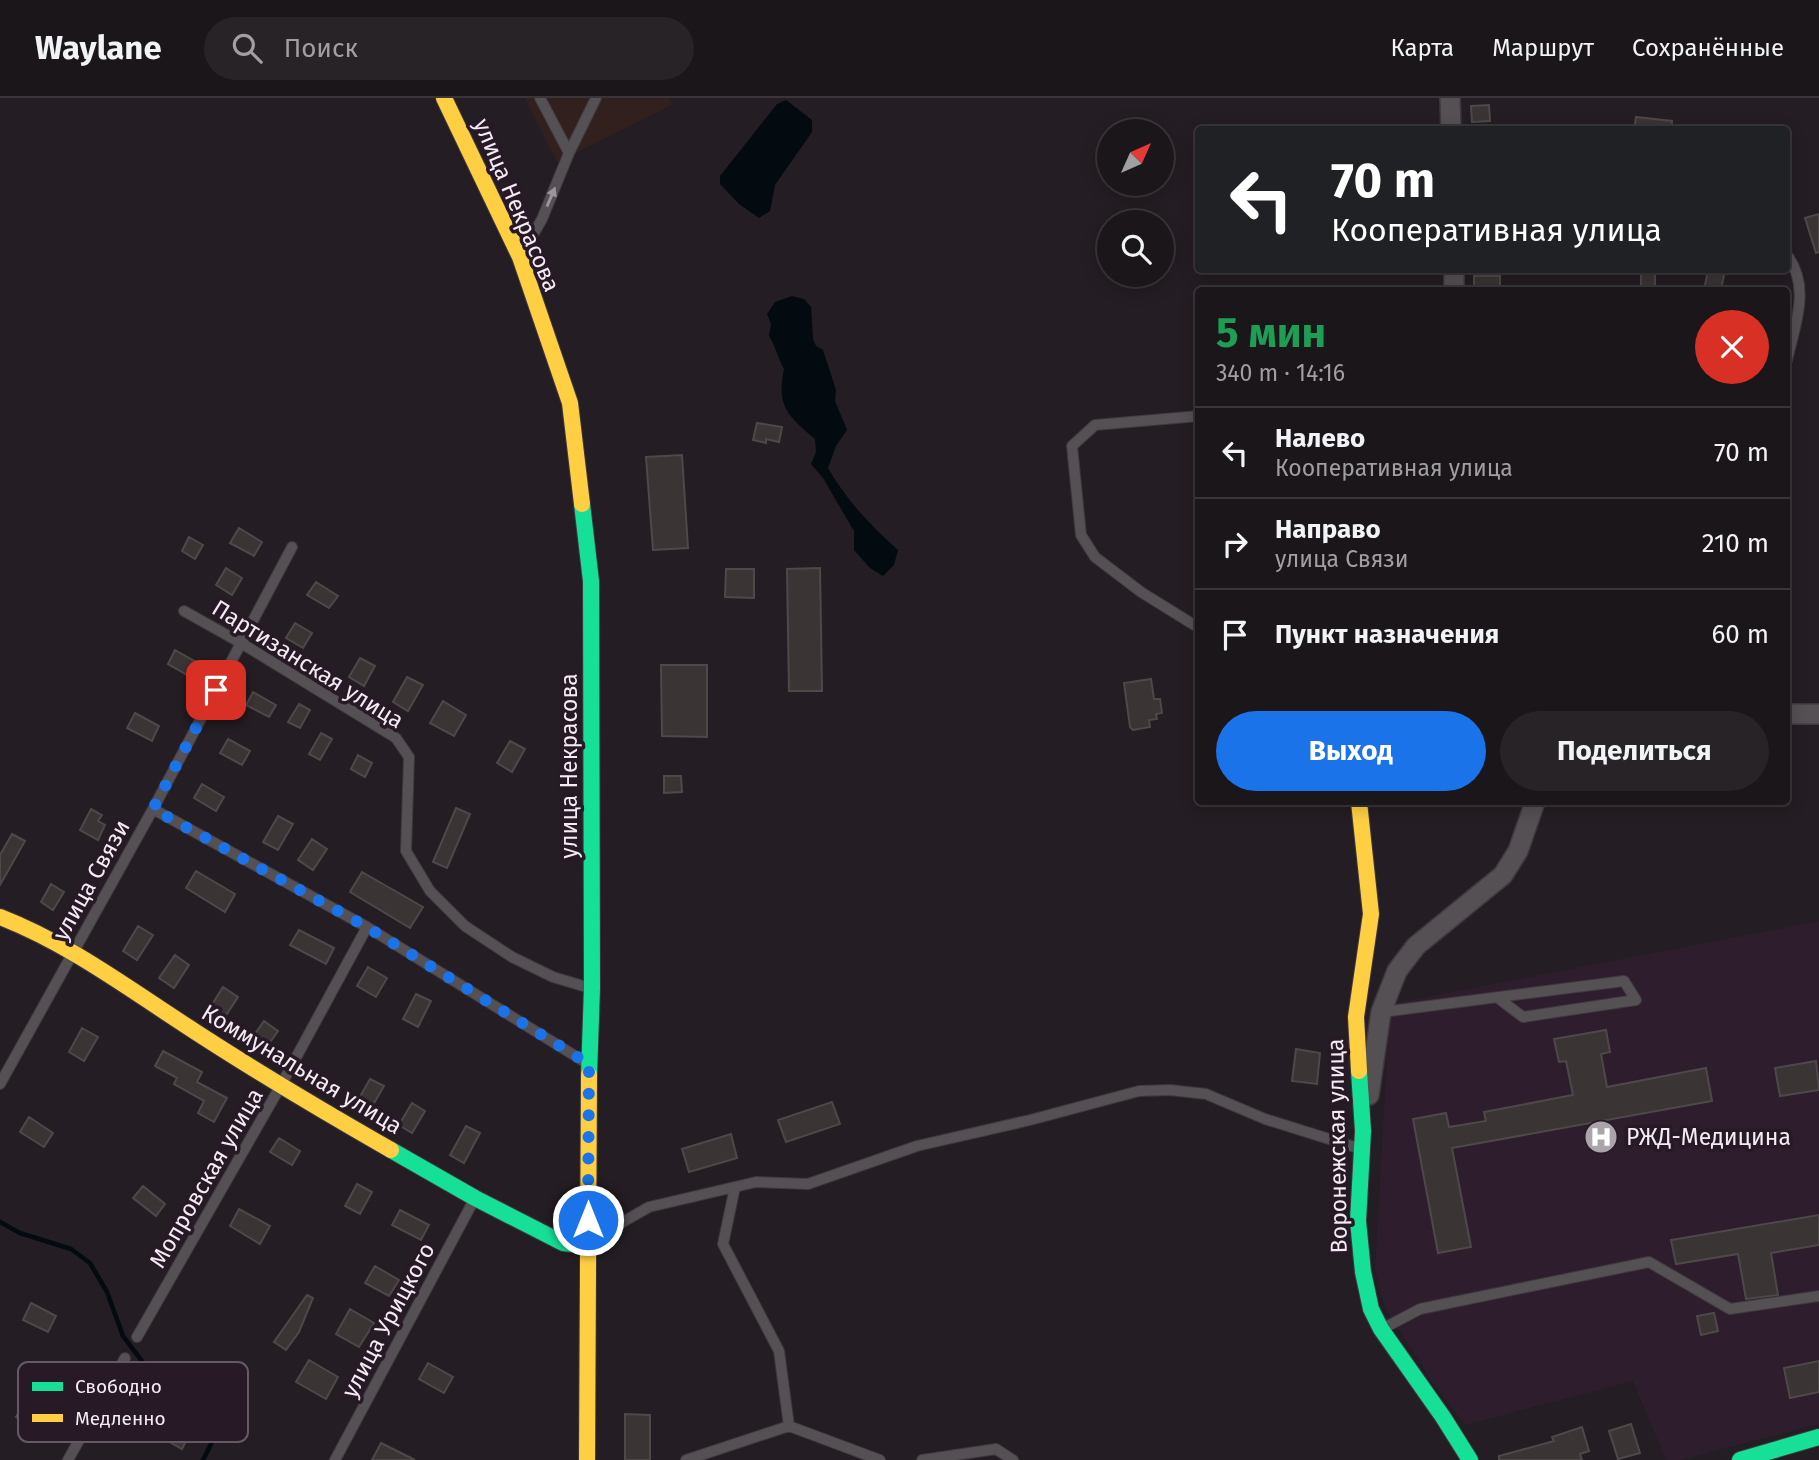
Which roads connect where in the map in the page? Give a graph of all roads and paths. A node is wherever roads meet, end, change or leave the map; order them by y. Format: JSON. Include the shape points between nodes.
{"nodes":[{"id":1,"x":444,"y":98,"type":"edge"},
{"id":2,"x":540,"y":98,"type":"edge"},
{"id":3,"x":596,"y":98,"type":"edge"},
{"id":4,"x":1450,"y":98,"type":"edge"},
{"id":5,"x":1451,"y":126,"type":"edge"},
{"id":6,"x":569,"y":153,"type":"junction"},
{"id":7,"x":520,"y":257,"type":"junction"},
{"id":8,"x":1790,"y":259,"type":"edge"},
{"id":9,"x":1790,"y":346,"type":"edge"},
{"id":10,"x":1195,"y":416,"type":"edge"},
{"id":11,"x":292,"y":547,"type":"dead end"},
{"id":12,"x":184,"y":611,"type":"dead end"},
{"id":13,"x":1195,"y":626,"type":"edge"},
{"id":14,"x":241,"y":643,"type":"junction"},
{"id":15,"x":1790,"y":714,"type":"edge"},
{"id":16,"x":1819,"y":714,"type":"edge"},
{"id":17,"x":1359,"y":805,"type":"edge"},
{"id":18,"x":1534,"y":805,"type":"edge"},
{"id":19,"x":153,"y":809,"type":"junction"},
{"id":20,"x":0,"y":917,"type":"edge"},
{"id":21,"x":367,"y":927,"type":"junction"},
{"id":22,"x":72,"y":952,"type":"junction"},
{"id":23,"x":592,"y":988,"type":"junction"},
{"id":24,"x":1498,"y":998,"type":"junction"},
{"id":25,"x":1381,"y":1012,"type":"junction"},
{"id":26,"x":589,"y":1064,"type":"junction"},
{"id":27,"x":0,"y":1084,"type":"edge"},
{"id":28,"x":280,"y":1087,"type":"junction"},
{"id":29,"x":1363,"y":1140,"type":"junction"},
{"id":30,"x":735,"y":1187,"type":"junction"},
{"id":31,"x":475,"y":1198,"type":"junction"},
{"id":32,"x":588,"y":1246,"type":"junction"},
{"id":33,"x":1819,"y":1296,"type":"edge"},
{"id":34,"x":1381,"y":1329,"type":"junction"},
{"id":35,"x":137,"y":1337,"type":"dead end"},
{"id":36,"x":125,"y":1358,"type":"dead end"},
{"id":37,"x":123,"y":1362,"type":"edge"},
{"id":38,"x":789,"y":1426,"type":"junction"},
{"id":39,"x":1819,"y":1437,"type":"edge"},
{"id":40,"x":78,"y":1442,"type":"edge"},
{"id":41,"x":1764,"y":1457,"type":"edge"},
{"id":42,"x":68,"y":1460,"type":"edge"},
{"id":43,"x":335,"y":1460,"type":"edge"},
{"id":44,"x":587,"y":1460,"type":"edge"},
{"id":45,"x":686,"y":1460,"type":"edge"},
{"id":46,"x":880,"y":1460,"type":"edge"},
{"id":47,"x":922,"y":1460,"type":"edge"},
{"id":48,"x":1013,"y":1460,"type":"edge"},
{"id":49,"x":1470,"y":1460,"type":"edge"},
{"id":50,"x":1740,"y":1460,"type":"edge"}],
"edges":[{"from":1,"to":7,"type":"street","name":"улица Некрасова"},
{"from":2,"to":6,"type":"lane"},
{"from":3,"to":6,"type":"lane"},
{"from":4,"to":5,"type":"street"},
{"from":7,"to":6,"type":"lane","one_way":true,"via":[[542,219]]},
{"from":7,"to":23,"type":"street","name":"улица Некрасова","via":[[570,403],[591,581]]},
{"from":8,"to":9,"type":"lane","via":[[1801,294]]},
{"from":10,"to":13,"type":"lane","via":[[1095,425],[1072,446],[1081,535],[1095,557],[1141,593]]},
{"from":11,"to":14,"type":"lane","name":"улица Связи"},
{"from":12,"to":14,"type":"lane","name":"Партизанская улица"},
{"from":14,"to":19,"type":"lane","name":"улица Связи"},
{"from":14,"to":23,"type":"lane","name":"Партизанская улица","via":[[396,738],[410,757],[406,850],[430,891],[465,926],[512,957],[553,977]]},
{"from":15,"to":16,"type":"street"},
{"from":17,"to":29,"type":"street","name":"Воронежская улица","via":[[1371,914],[1356,1017]]},
{"from":18,"to":25,"type":"street","via":[[1518,851],[1503,875],[1416,946],[1398,971]]},
{"from":19,"to":21,"type":"lane"},
{"from":19,"to":22,"type":"lane","name":"улица Связи"},
{"from":20,"to":22,"type":"street","name":"Коммунальная улица"},
{"from":21,"to":26,"type":"lane"},
{"from":21,"to":28,"type":"lane","name":"Мопровская улица"},
{"from":22,"to":27,"type":"lane","name":"улица Связи"},
{"from":22,"to":28,"type":"street","name":"Коммунальная улица"},
{"from":23,"to":26,"type":"street","name":"улица Некрасова"},
{"from":24,"to":24,"type":"lane","via":[[1624,981],[1636,1000],[1523,1017]]},
{"from":24,"to":25,"type":"lane"},
{"from":25,"to":29,"type":"street"},
{"from":26,"to":32,"type":"street","name":"улица Некрасова"},
{"from":28,"to":31,"type":"street","name":"Коммунальная улица"},
{"from":28,"to":35,"type":"lane","name":"Мопровская улица"},
{"from":29,"to":30,"type":"lane","via":[[1265,1119],[1206,1094],[1139,1091],[917,1146],[808,1185],[756,1182]]},
{"from":29,"to":34,"type":"street","name":"Воронежская улица","via":[[1358,1221],[1363,1272]]},
{"from":30,"to":32,"type":"lane","via":[[649,1207]]},
{"from":30,"to":38,"type":"lane","via":[[723,1244],[779,1351]]},
{"from":31,"to":32,"type":"street","name":"Коммунальная улица","via":[[564,1243]]},
{"from":31,"to":43,"type":"lane","name":"улица Урицкого"},
{"from":32,"to":44,"type":"street","name":"улица Некрасова"},
{"from":33,"to":34,"type":"lane","via":[[1730,1309],[1649,1262],[1420,1309]]},
{"from":34,"to":49,"type":"street","name":"Воронежская улица"},
{"from":36,"to":37,"type":"lane"},
{"from":38,"to":45,"type":"lane"},
{"from":38,"to":46,"type":"lane"},
{"from":39,"to":41,"type":"street"},
{"from":40,"to":42,"type":"lane"},
{"from":41,"to":50,"type":"street"},
{"from":47,"to":48,"type":"lane","via":[[996,1448]]}]}
